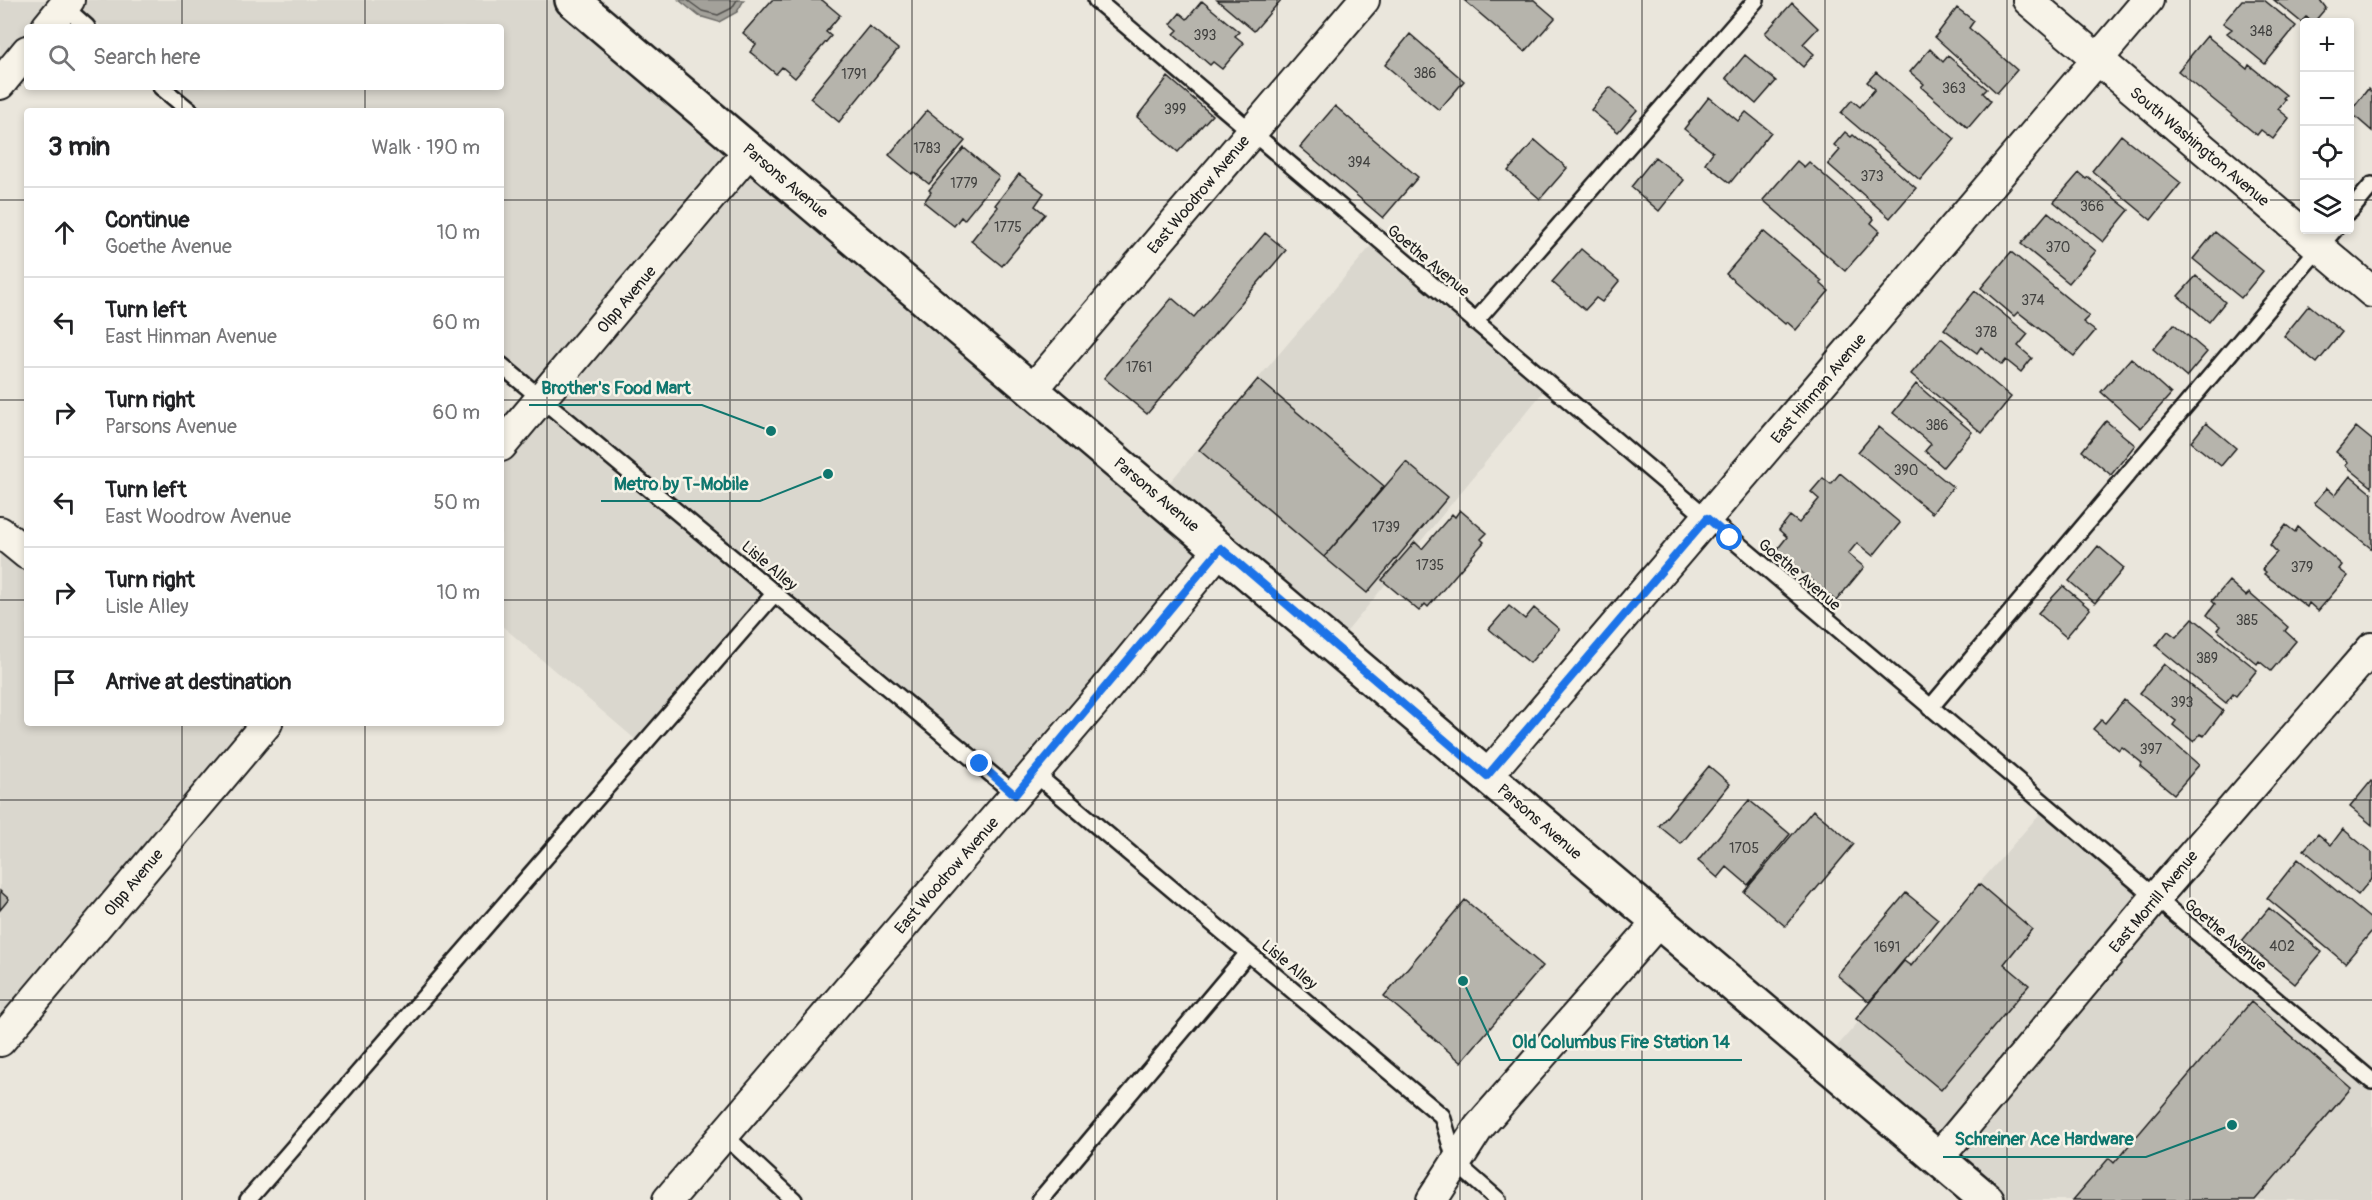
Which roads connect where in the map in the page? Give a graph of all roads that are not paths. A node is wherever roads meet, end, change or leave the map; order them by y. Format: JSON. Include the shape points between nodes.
{"nodes":[{"id":1,"x":572,"y":0,"type":"edge"},
{"id":2,"x":1096,"y":0,"type":"edge"},
{"id":3,"x":1364,"y":0,"type":"edge"},
{"id":4,"x":1756,"y":0,"type":"edge"},
{"id":5,"x":2028,"y":0,"type":"edge"},
{"id":6,"x":2148,"y":0,"type":"edge"},
{"id":7,"x":59,"y":9,"type":"edge"},
{"id":8,"x":82,"y":24,"type":"edge"},
{"id":9,"x":24,"y":55,"type":"edge"},
{"id":10,"x":2097,"y":59,"type":"junction"},
{"id":11,"x":0,"y":84,"type":"edge"},
{"id":12,"x":165,"y":90,"type":"edge"},
{"id":13,"x":186,"y":108,"type":"edge"},
{"id":14,"x":1251,"y":133,"type":"junction"},
{"id":15,"x":750,"y":150,"type":"junction"},
{"id":16,"x":2372,"y":185,"type":"edge"},
{"id":17,"x":2354,"y":205,"type":"edge"},
{"id":18,"x":2327,"y":238,"type":"edge"},
{"id":19,"x":2372,"y":292,"type":"edge"},
{"id":20,"x":1475,"y":322,"type":"junction"},
{"id":21,"x":504,"y":367,"type":"edge"},
{"id":22,"x":1033,"y":389,"type":"junction"},
{"id":23,"x":542,"y":398,"type":"junction"},
{"id":24,"x":504,"y":442,"type":"edge"},
{"id":25,"x":1707,"y":518,"type":"junction"},
{"id":26,"x":0,"y":532,"type":"edge"},
{"id":27,"x":1221,"y":548,"type":"junction"},
{"id":28,"x":24,"y":551,"type":"edge"},
{"id":29,"x":775,"y":593,"type":"junction"},
{"id":30,"x":2372,"y":648,"type":"edge"},
{"id":31,"x":1930,"y":708,"type":"junction"},
{"id":32,"x":251,"y":728,"type":"edge"},
{"id":33,"x":1487,"y":776,"type":"junction"},
{"id":34,"x":1024,"y":784,"type":"junction"},
{"id":35,"x":2155,"y":897,"type":"junction"},
{"id":36,"x":1658,"y":922,"type":"junction"},
{"id":37,"x":1248,"y":953,"type":"junction"},
{"id":38,"x":0,"y":1041,"type":"edge"},
{"id":39,"x":2372,"y":1081,"type":"edge"},
{"id":40,"x":724,"y":1135,"type":"junction"},
{"id":41,"x":1938,"y":1158,"type":"junction"},
{"id":42,"x":1456,"y":1163,"type":"junction"},
{"id":43,"x":248,"y":1200,"type":"edge"},
{"id":44,"x":668,"y":1200,"type":"edge"},
{"id":45,"x":794,"y":1200,"type":"edge"},
{"id":46,"x":1040,"y":1200,"type":"edge"},
{"id":47,"x":1432,"y":1200,"type":"edge"},
{"id":48,"x":1498,"y":1200,"type":"edge"},
{"id":49,"x":1988,"y":1200,"type":"edge"}],
"edges":[{"from":1,"to":15,"type":"main road","name":"Parsons Avenue"},
{"from":2,"to":14,"type":"lane","name":"Goethe Avenue"},
{"from":3,"to":14,"type":"street","name":"East Woodrow Avenue"},
{"from":4,"to":20,"type":"lane"},
{"from":5,"to":10,"type":"street","name":"South Washington Avenue"},
{"from":6,"to":10,"type":"street","name":"East Hinman Avenue"},
{"from":7,"to":8,"type":"lane"},
{"from":9,"to":11,"type":"street"},
{"from":10,"to":18,"type":"street","name":"South Washington Avenue"},
{"from":10,"to":25,"type":"street","name":"East Hinman Avenue"},
{"from":12,"to":13,"type":"lane"},
{"from":14,"to":20,"type":"lane","name":"Goethe Avenue"},
{"from":14,"to":22,"type":"street","name":"East Woodrow Avenue"},
{"from":15,"to":22,"type":"main road","name":"Parsons Avenue"},
{"from":15,"to":23,"type":"street","name":"Olpp Avenue"},
{"from":16,"to":17,"type":"lane"},
{"from":18,"to":19,"type":"street","name":"South Washington Avenue"},
{"from":18,"to":31,"type":"lane"},
{"from":20,"to":25,"type":"lane","name":"Goethe Avenue"},
{"from":21,"to":23,"type":"lane","name":"Lisle Alley"},
{"from":22,"to":27,"type":"main road","name":"Parsons Avenue"},
{"from":23,"to":24,"type":"street","name":"Olpp Avenue"},
{"from":23,"to":29,"type":"lane","name":"Lisle Alley"},
{"from":25,"to":31,"type":"lane","name":"Goethe Avenue"},
{"from":25,"to":33,"type":"street","name":"East Hinman Avenue"},
{"from":26,"to":28,"type":"street"},
{"from":27,"to":33,"type":"main road","name":"Parsons Avenue"},
{"from":27,"to":34,"type":"street","name":"East Woodrow Avenue"},
{"from":29,"to":34,"type":"lane","name":"Lisle Alley"},
{"from":29,"to":43,"type":"lane"},
{"from":30,"to":35,"type":"street","name":"East Morrill Avenue"},
{"from":31,"to":35,"type":"lane","name":"Goethe Avenue"},
{"from":32,"to":38,"type":"street","name":"Olpp Avenue"},
{"from":33,"to":36,"type":"main road","name":"Parsons Avenue"},
{"from":34,"to":37,"type":"lane","name":"Lisle Alley"},
{"from":34,"to":40,"type":"street","name":"East Woodrow Avenue"},
{"from":35,"to":39,"type":"lane","name":"Goethe Avenue"},
{"from":35,"to":41,"type":"street","name":"East Morrill Avenue"},
{"from":36,"to":41,"type":"main road","name":"Parsons Avenue"},
{"from":36,"to":42,"type":"street","via":[[1479,1127]]},
{"from":37,"to":42,"type":"lane","name":"Lisle Alley","via":[[1442,1116]]},
{"from":37,"to":46,"type":"lane"},
{"from":40,"to":44,"type":"street","name":"East Woodrow Avenue"},
{"from":40,"to":45,"type":"lane"},
{"from":41,"to":49,"type":"main road","name":"Parsons Avenue"},
{"from":42,"to":47,"type":"street"},
{"from":42,"to":48,"type":"lane"}]}
